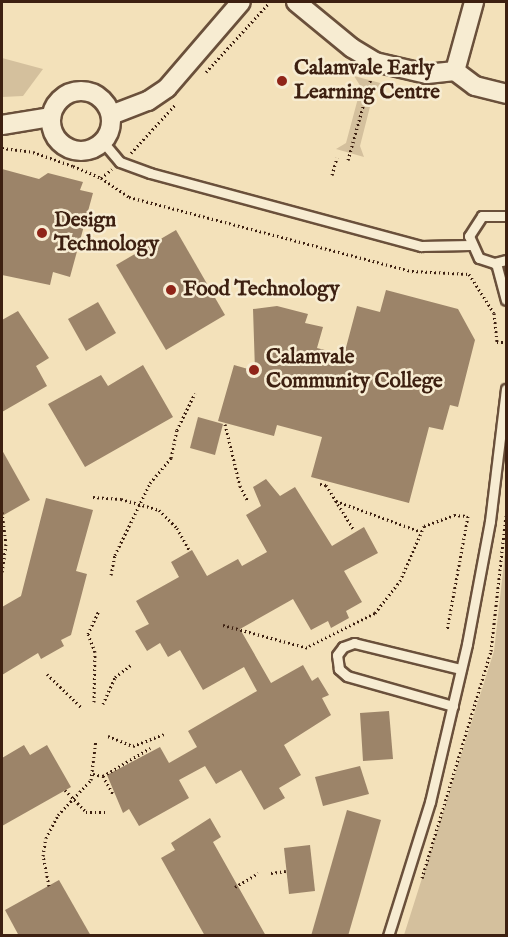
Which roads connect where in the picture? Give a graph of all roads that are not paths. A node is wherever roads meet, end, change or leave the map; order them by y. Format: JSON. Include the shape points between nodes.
{"nodes":[{"id":1,"x":241,"y":2,"type":"edge"},
{"id":2,"x":296,"y":2,"type":"edge"},
{"id":3,"x":474,"y":2,"type":"edge"},
{"id":4,"x":455,"y":71,"type":"junction"},
{"id":5,"x":507,"y":94,"type":"edge"},
{"id":6,"x":111,"y":116,"type":"junction"},
{"id":7,"x":51,"y":117,"type":"junction"},
{"id":8,"x":2,"y":125,"type":"edge"},
{"id":9,"x":103,"y":142,"type":"junction"},
{"id":10,"x":507,"y":216,"type":"edge"},
{"id":11,"x":470,"y":245,"type":"junction"},
{"id":12,"x":507,"y":260,"type":"edge"},
{"id":13,"x":496,"y":263,"type":"junction"},
{"id":14,"x":507,"y":300,"type":"edge"},
{"id":15,"x":507,"y":389,"type":"edge"},
{"id":16,"x":461,"y":669,"type":"junction"},
{"id":17,"x":453,"y":706,"type":"junction"},
{"id":18,"x":388,"y":936,"type":"edge"}],
"edges":[{"from":1,"to":6,"type":"street","via":[[167,88],[148,101]]},
{"from":2,"to":4,"type":"street","via":[[375,62],[427,74]]},
{"from":3,"to":4,"type":"street"},
{"from":4,"to":5,"type":"street","via":[[475,86]]},
{"from":6,"to":7,"type":"street","via":[[102,99],[76,92],[60,100]]},
{"from":6,"to":9,"type":"street"},
{"from":7,"to":8,"type":"street"},
{"from":7,"to":9,"type":"street","via":[[54,135],[68,148],[86,151]]},
{"from":9,"to":11,"type":"lane","via":[[120,162],[184,183],[421,246]]},
{"from":10,"to":11,"type":"lane","via":[[482,216],[471,228]]},
{"from":11,"to":13,"type":"lane","via":[[479,258]]},
{"from":12,"to":13,"type":"lane"},
{"from":13,"to":14,"type":"lane"},
{"from":15,"to":16,"type":"lane","via":[[490,521]]},
{"from":16,"to":17,"type":"lane"},
{"from":16,"to":17,"type":"lane","via":[[354,643],[343,646],[337,655],[339,669],[347,676]]},
{"from":17,"to":18,"type":"lane","via":[[430,802]]}]}
